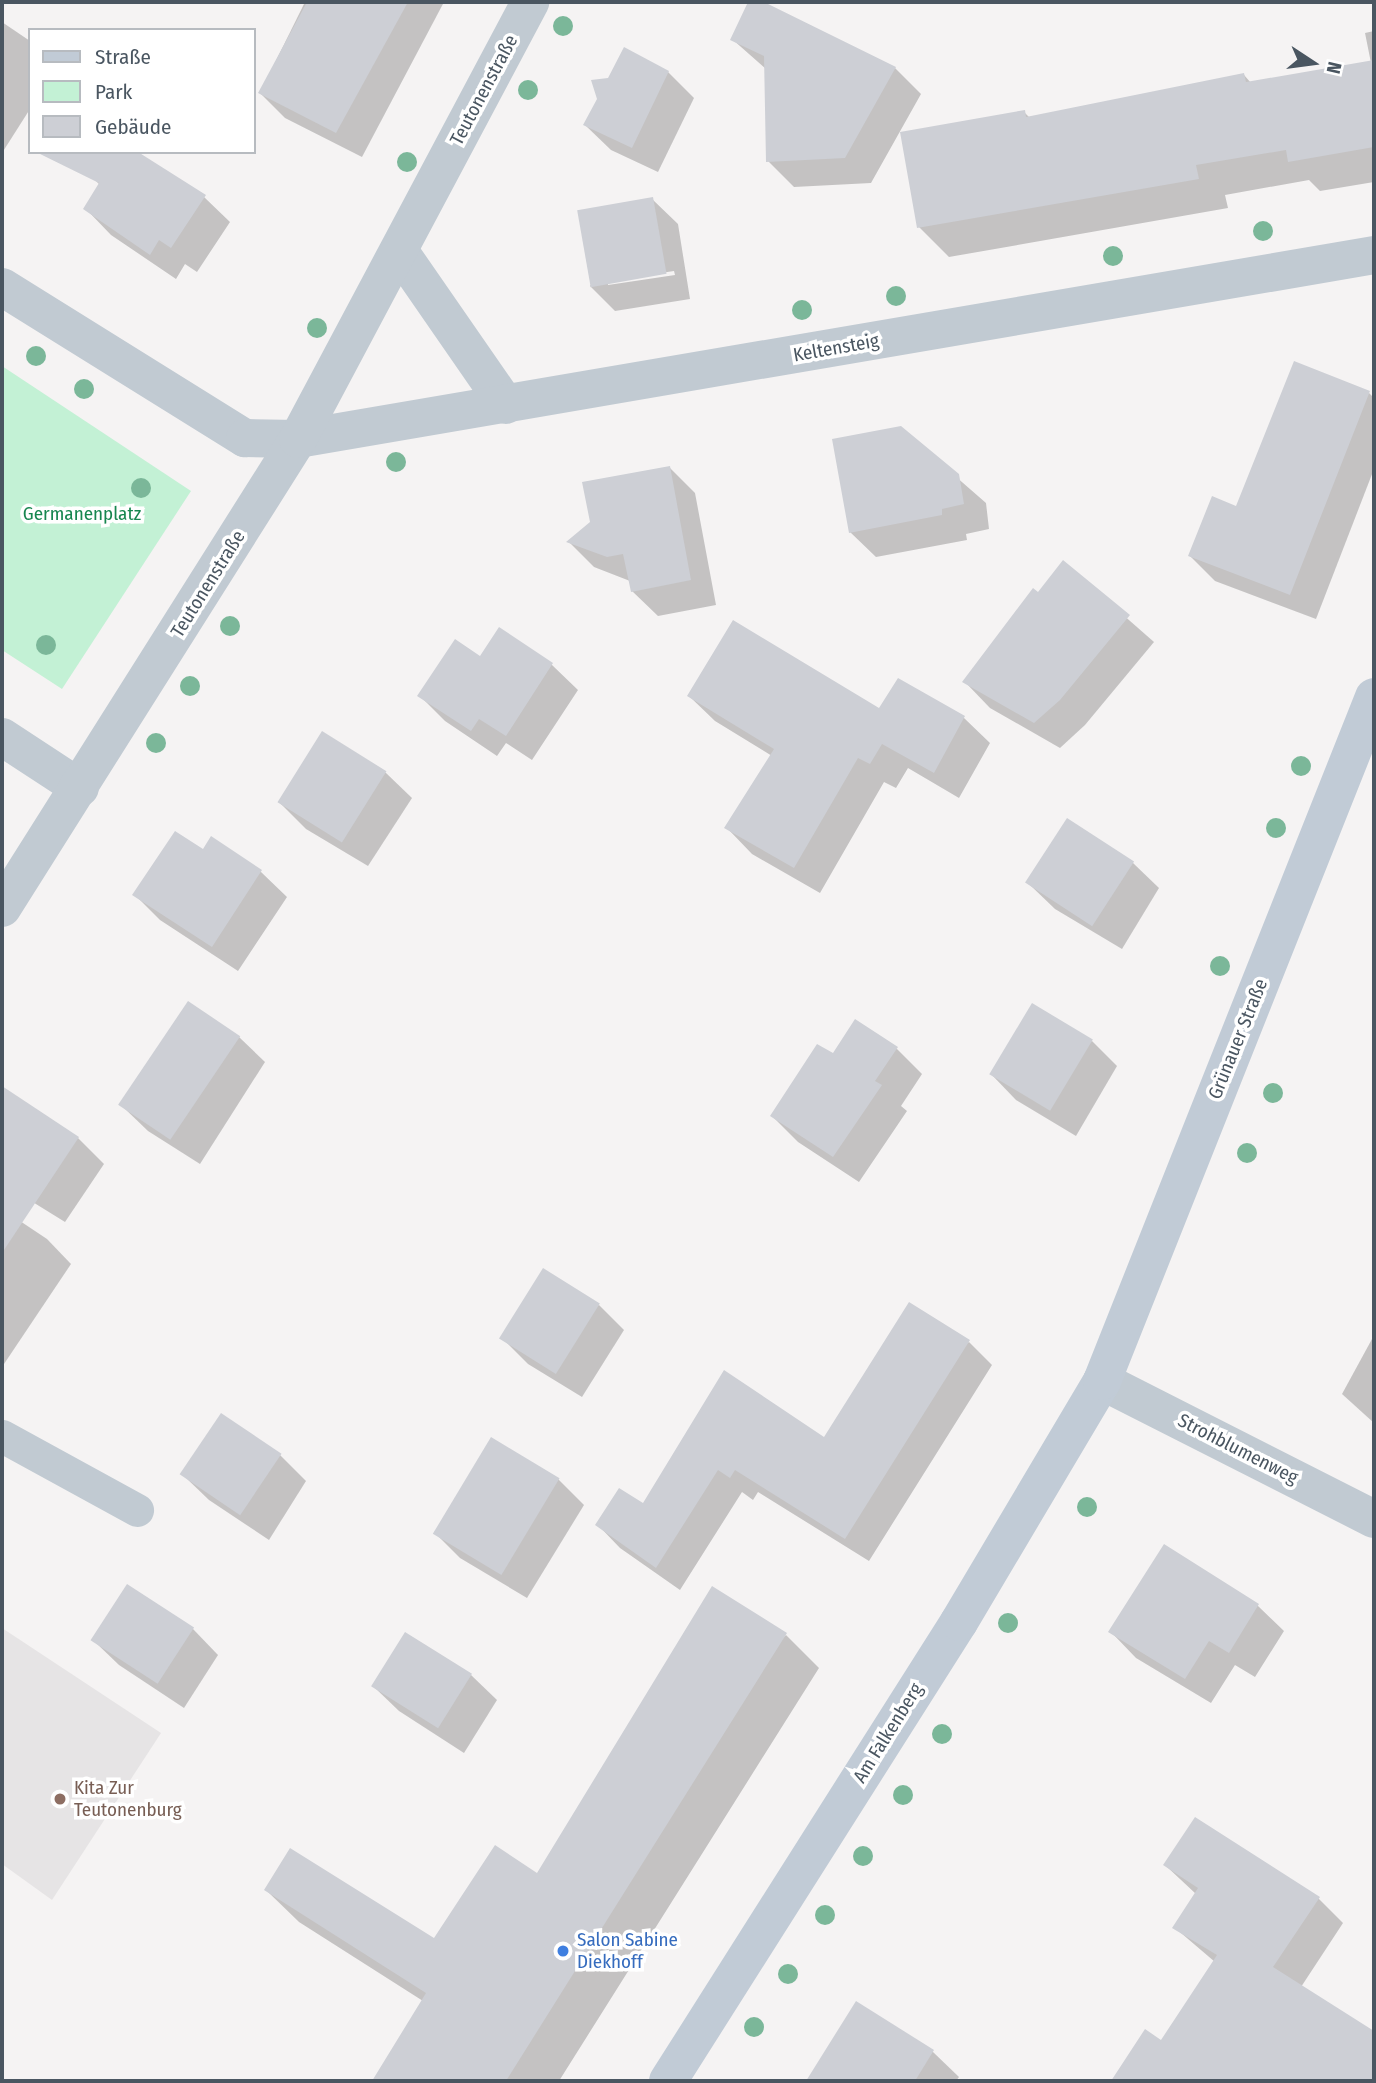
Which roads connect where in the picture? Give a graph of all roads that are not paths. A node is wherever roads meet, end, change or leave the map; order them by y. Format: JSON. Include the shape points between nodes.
{"nodes":[{"id":1,"x":530,"y":2,"type":"edge"},
{"id":2,"x":400,"y":252,"type":"junction"},
{"id":3,"x":1374,"y":255,"type":"edge"},
{"id":4,"x":2,"y":287,"type":"edge"},
{"id":5,"x":506,"y":405,"type":"junction"},
{"id":6,"x":298,"y":439,"type":"junction"},
{"id":7,"x":1374,"y":697,"type":"edge"},
{"id":8,"x":2,"y":737,"type":"edge"},
{"id":9,"x":80,"y":788,"type":"junction"},
{"id":10,"x":2,"y":908,"type":"edge"},
{"id":11,"x":1102,"y":1381,"type":"junction"},
{"id":12,"x":2,"y":1436,"type":"edge"},
{"id":13,"x":137,"y":1510,"type":"dead end"},
{"id":14,"x":1374,"y":1519,"type":"edge"},
{"id":15,"x":668,"y":2081,"type":"edge"}],
"edges":[{"from":1,"to":2,"type":"street","name":"Teutonenstraße"},
{"from":2,"to":5,"type":"street"},
{"from":2,"to":6,"type":"street","name":"Teutonenstraße"},
{"from":3,"to":5,"type":"street","name":"Keltensteig"},
{"from":4,"to":6,"type":"street","via":[[245,438]]},
{"from":5,"to":6,"type":"street","name":"Keltensteig"},
{"from":6,"to":9,"type":"street","name":"Teutonenstraße"},
{"from":7,"to":11,"type":"street","name":"Grünauer Straße"},
{"from":8,"to":9,"type":"street"},
{"from":9,"to":10,"type":"street","name":"Teutonenstraße"},
{"from":11,"to":14,"type":"street","name":"Strohblumenweg"},
{"from":11,"to":15,"type":"street","name":"Am Falkenberg","via":[[958,1622]]},
{"from":12,"to":13,"type":"lane"}]}
